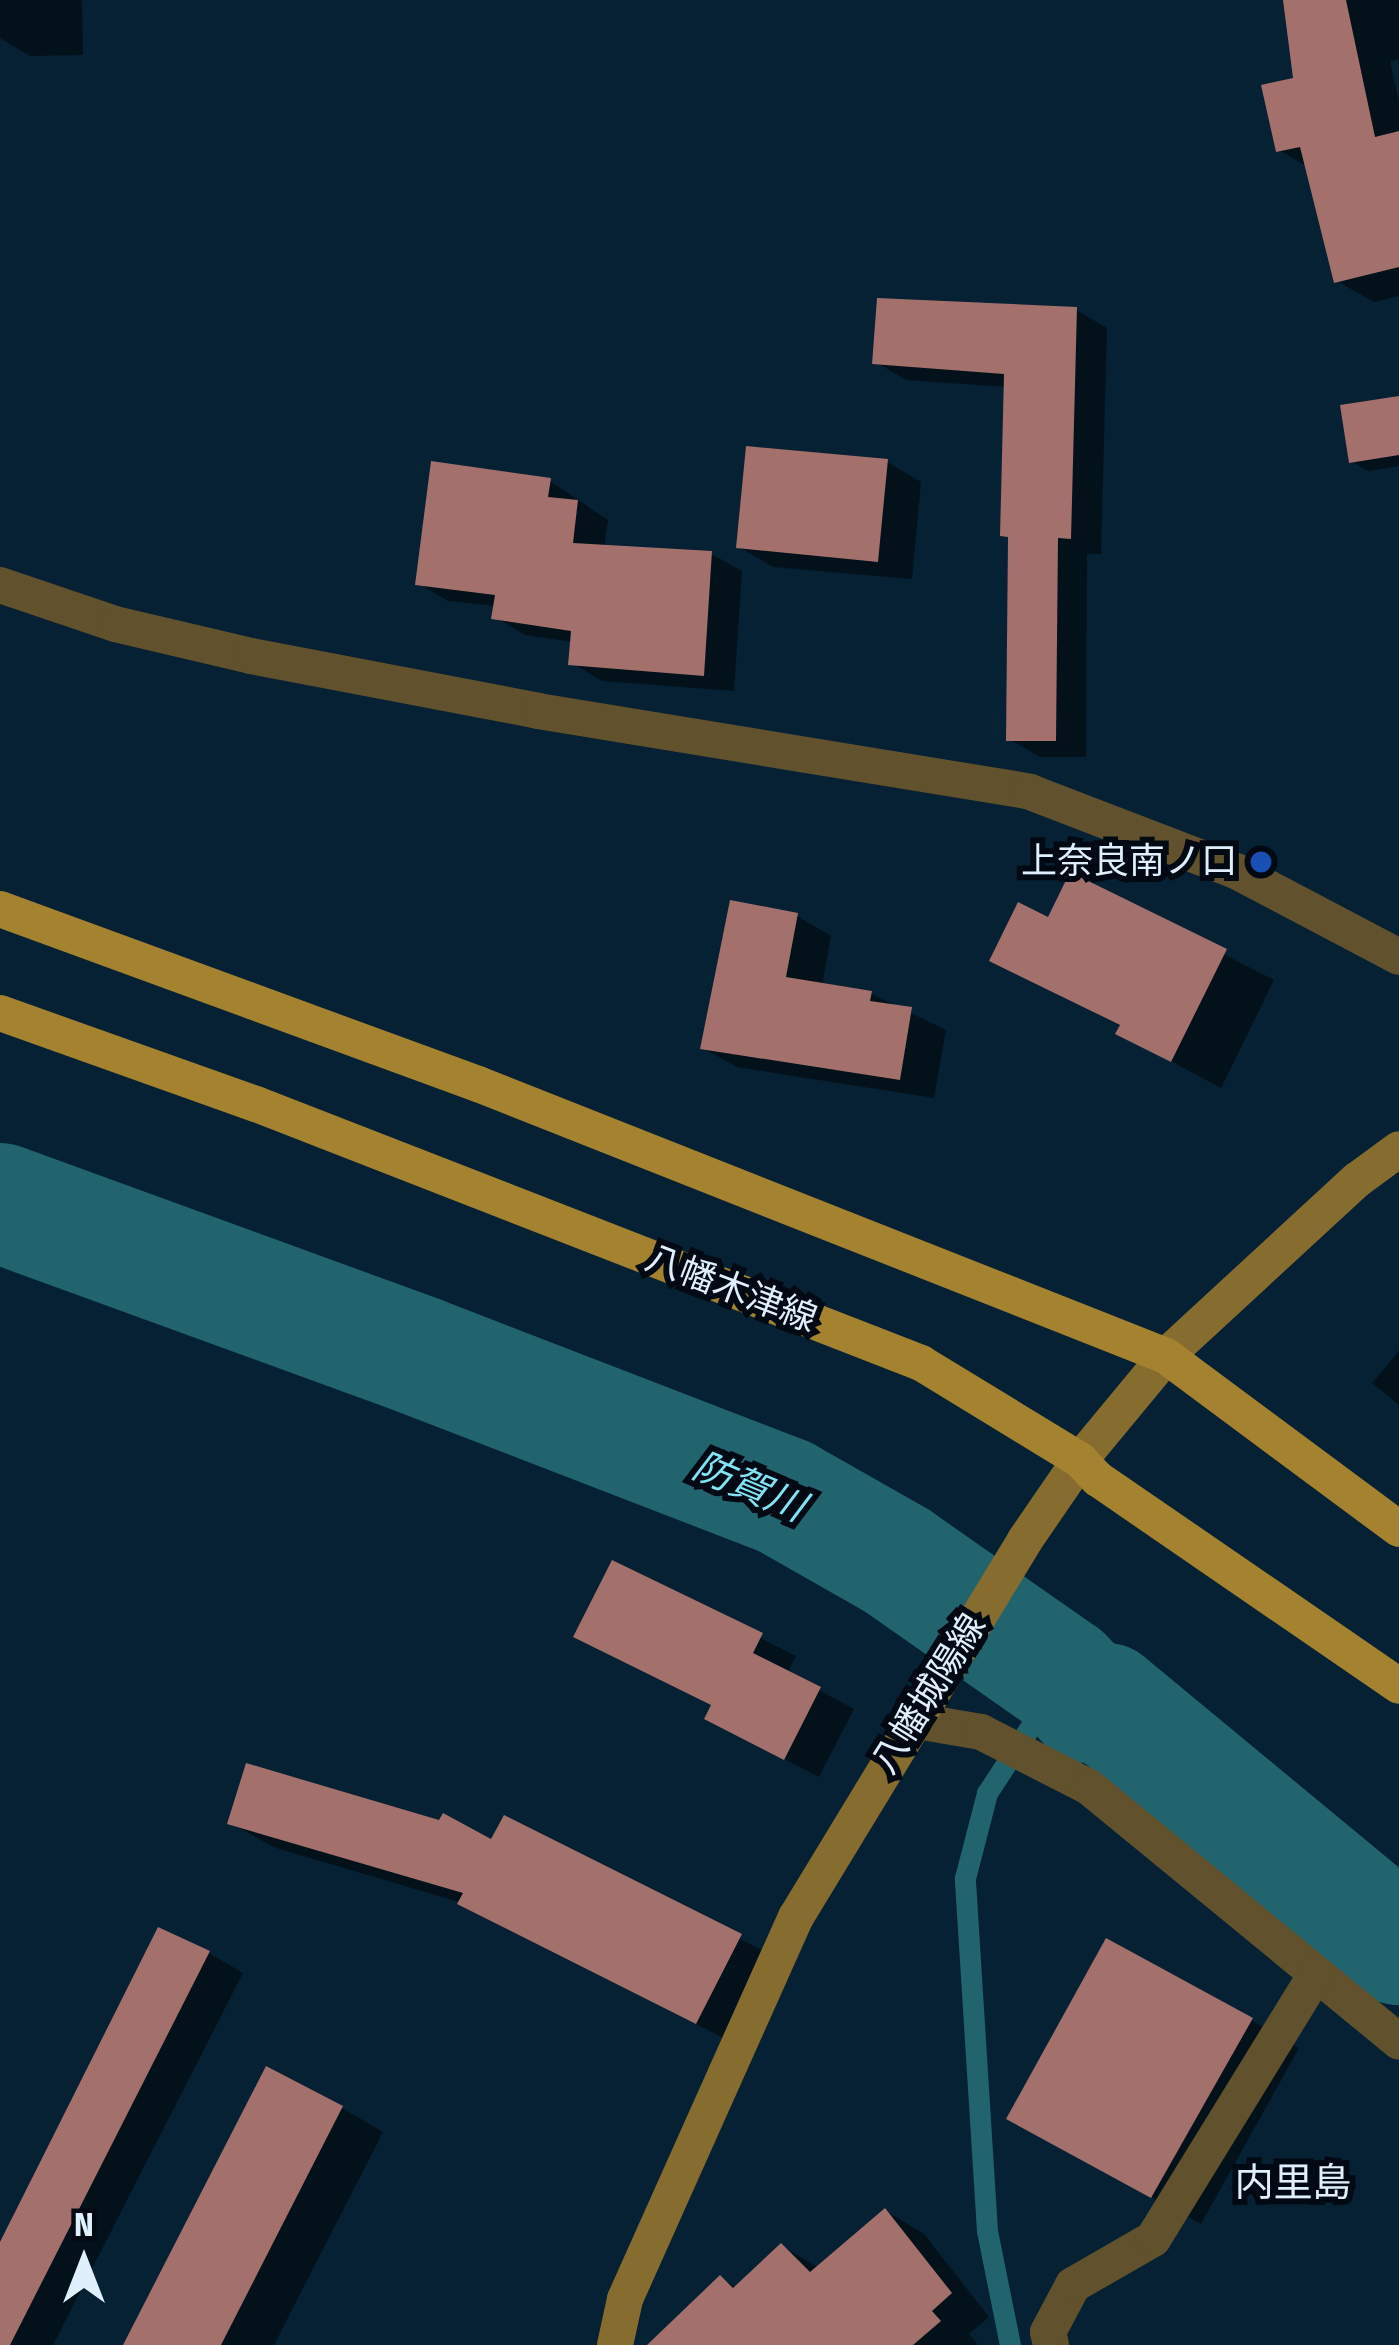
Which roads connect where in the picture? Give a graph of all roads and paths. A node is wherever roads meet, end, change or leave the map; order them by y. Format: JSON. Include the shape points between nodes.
{"nodes":[{"id":1,"x":0,"y":585,"type":"edge"},
{"id":2,"x":0,"y":909,"type":"edge"},
{"id":3,"x":1399,"y":958,"type":"edge"},
{"id":4,"x":0,"y":1013,"type":"edge"},
{"id":5,"x":1399,"y":1149,"type":"edge"},
{"id":6,"x":1166,"y":1355,"type":"junction"},
{"id":7,"x":1080,"y":1460,"type":"junction"},
{"id":8,"x":1399,"y":1529,"type":"edge"},
{"id":9,"x":1399,"y":1687,"type":"edge"},
{"id":10,"x":911,"y":1720,"type":"junction"},
{"id":11,"x":1316,"y":1974,"type":"junction"},
{"id":12,"x":1399,"y":2042,"type":"edge"},
{"id":13,"x":615,"y":2345,"type":"edge"},
{"id":14,"x":1051,"y":2345,"type":"edge"}],
"edges":[{"from":1,"to":3,"type":"street","via":[[115,624],[251,656],[1030,792],[1236,871]]},
{"from":2,"to":6,"type":"main road","via":[[478,1084]]},
{"from":4,"to":7,"type":"main road","name":"八幡木津線","via":[[921,1363]]},
{"from":5,"to":6,"type":"main road","name":"八幡城陽線"},
{"from":6,"to":7,"type":"main road","name":"八幡城陽線"},
{"from":6,"to":8,"type":"main road"},
{"from":7,"to":9,"type":"main road","name":"八幡木津線"},
{"from":7,"to":10,"type":"main road","name":"八幡城陽線"},
{"from":10,"to":11,"type":"street","via":[[981,1732],[1089,1787]]},
{"from":10,"to":13,"type":"main road","name":"八幡城陽線","via":[[796,1917],[625,2299]]},
{"from":11,"to":12,"type":"street"},
{"from":11,"to":14,"type":"street","via":[[1153,2240],[1073,2284],[1048,2332]]}]}
